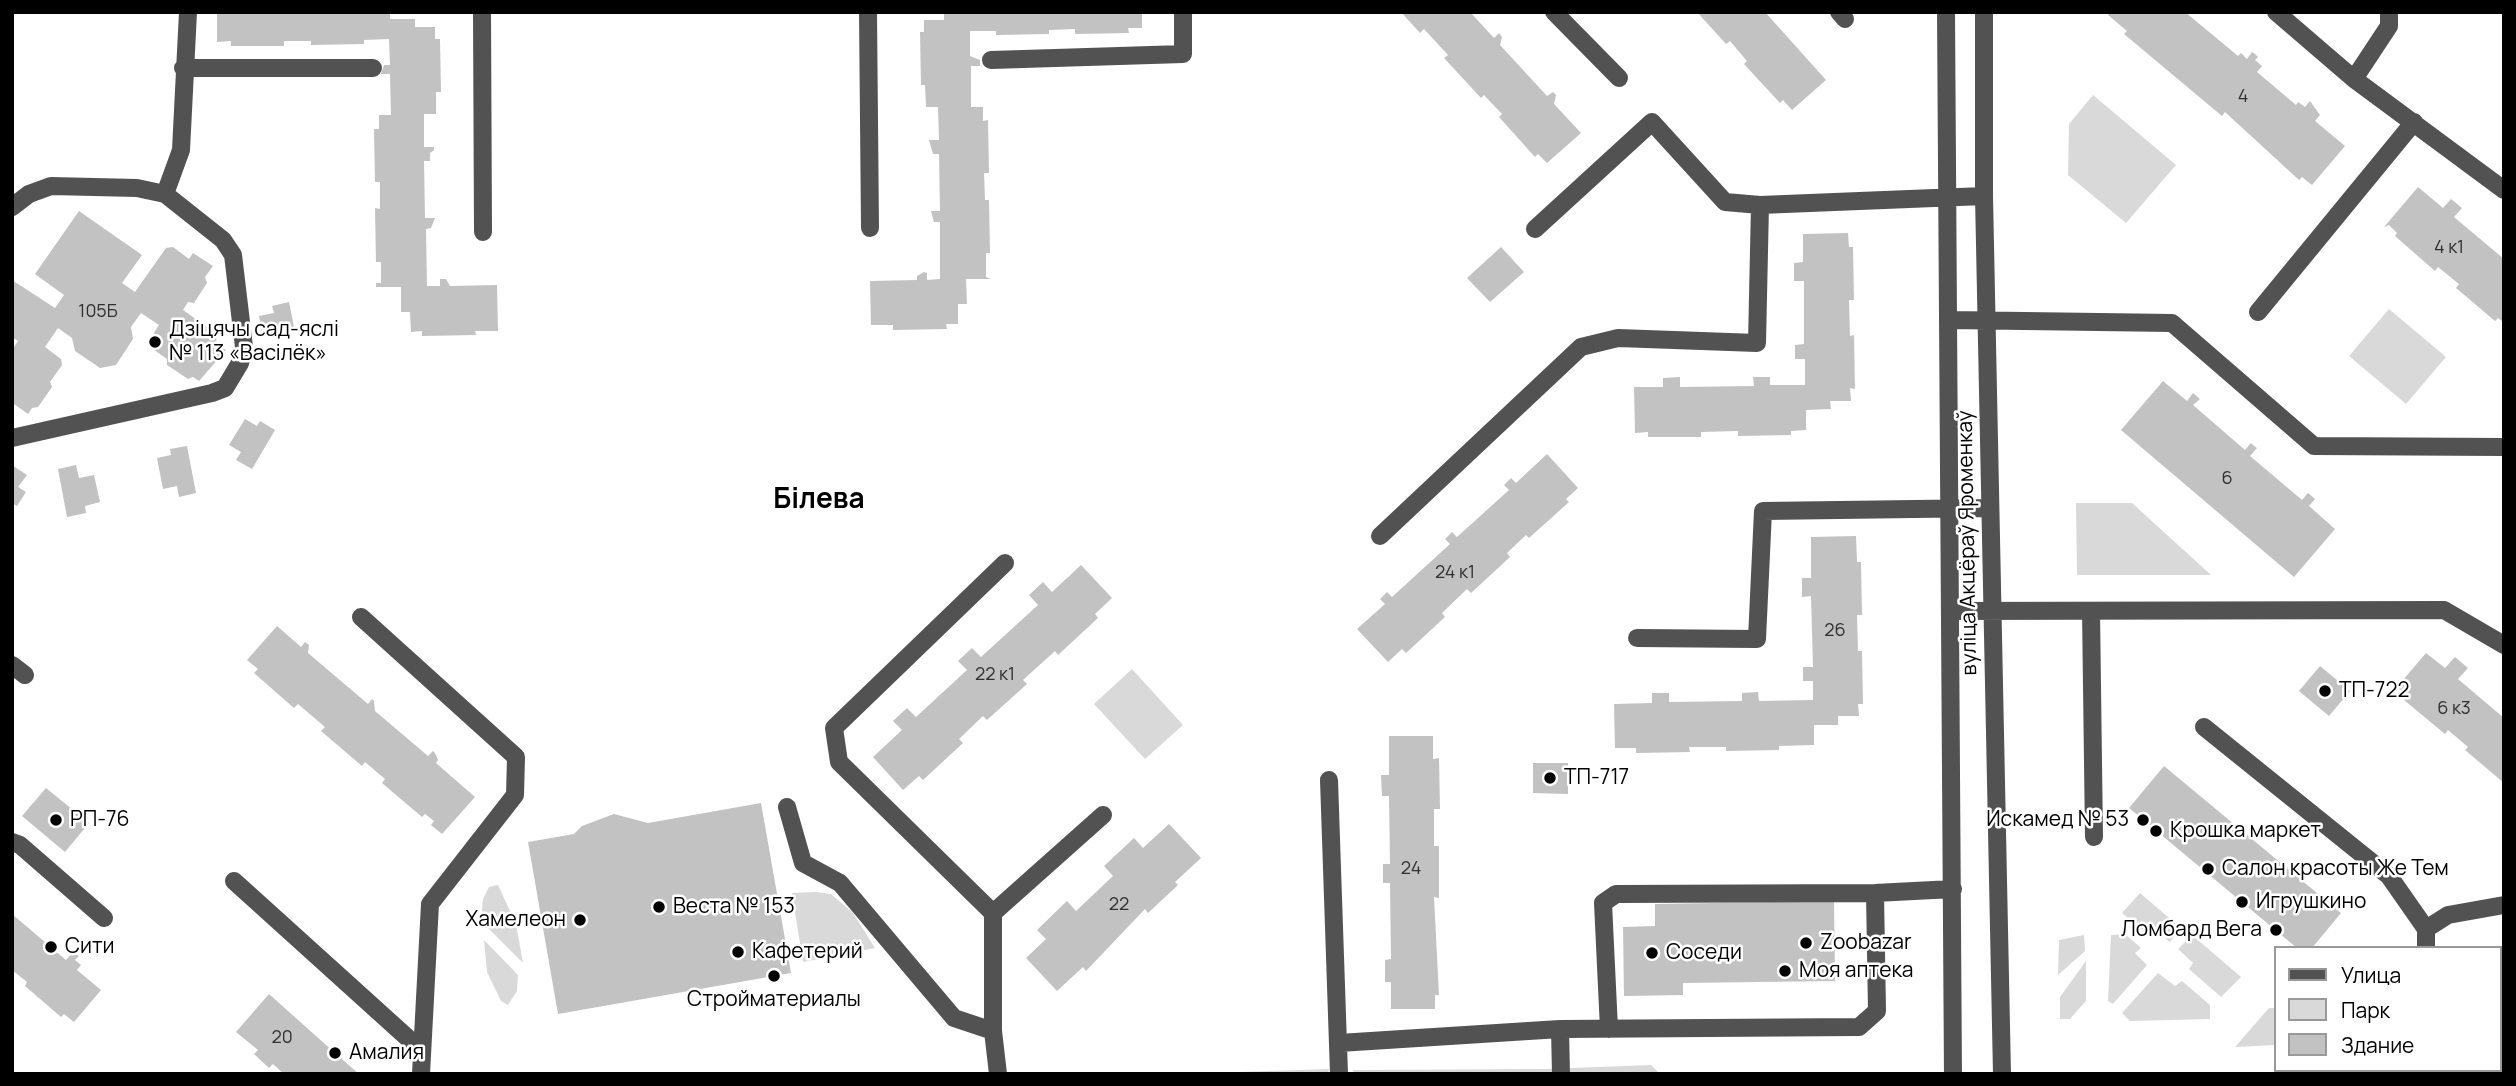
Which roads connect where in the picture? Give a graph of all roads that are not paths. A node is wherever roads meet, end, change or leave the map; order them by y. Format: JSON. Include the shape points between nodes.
{"nodes":[{"id":1,"x":188,"y":12,"type":"edge"},
{"id":2,"x":482,"y":12,"type":"edge"},
{"id":3,"x":869,"y":12,"type":"edge"},
{"id":4,"x":1183,"y":12,"type":"edge"},
{"id":5,"x":1554,"y":12,"type":"edge"},
{"id":6,"x":1946,"y":12,"type":"edge"},
{"id":7,"x":1984,"y":12,"type":"edge"},
{"id":8,"x":2276,"y":12,"type":"edge"},
{"id":9,"x":2389,"y":12,"type":"edge"},
{"id":10,"x":991,"y":60,"type":"dead end"},
{"id":11,"x":184,"y":68,"type":"junction"},
{"id":12,"x":373,"y":68,"type":"dead end"},
{"id":13,"x":1619,"y":78,"type":"dead end"},
{"id":14,"x":2354,"y":79,"type":"junction"},
{"id":15,"x":2414,"y":122,"type":"junction"},
{"id":16,"x":2504,"y":190,"type":"edge"},
{"id":17,"x":165,"y":194,"type":"junction"},
{"id":18,"x":1984,"y":196,"type":"junction"},
{"id":19,"x":1949,"y":197,"type":"junction"},
{"id":20,"x":1760,"y":205,"type":"junction"},
{"id":21,"x":12,"y":207,"type":"edge"},
{"id":22,"x":870,"y":228,"type":"dead end"},
{"id":23,"x":1535,"y":229,"type":"dead end"},
{"id":24,"x":483,"y":232,"type":"dead end"},
{"id":25,"x":2259,"y":312,"type":"dead end"},
{"id":26,"x":1950,"y":320,"type":"junction"},
{"id":27,"x":1987,"y":321,"type":"junction"},
{"id":28,"x":12,"y":438,"type":"edge"},
{"id":29,"x":2504,"y":447,"type":"edge"},
{"id":30,"x":1951,"y":508,"type":"junction"},
{"id":31,"x":1990,"y":508,"type":"junction"},
{"id":32,"x":1380,"y":536,"type":"dead end"},
{"id":33,"x":1005,"y":563,"type":"dead end"},
{"id":34,"x":1951,"y":611,"type":"junction"},
{"id":35,"x":2091,"y":611,"type":"junction"},
{"id":36,"x":1993,"y":612,"type":"junction"},
{"id":37,"x":361,"y":617,"type":"dead end"},
{"id":38,"x":1637,"y":638,"type":"dead end"},
{"id":39,"x":2504,"y":645,"type":"edge"},
{"id":40,"x":2204,"y":727,"type":"dead end"},
{"id":41,"x":1329,"y":780,"type":"dead end"},
{"id":42,"x":787,"y":807,"type":"dead end"},
{"id":43,"x":1103,"y":815,"type":"dead end"},
{"id":44,"x":2094,"y":837,"type":"dead end"},
{"id":45,"x":12,"y":842,"type":"edge"},
{"id":46,"x":234,"y":881,"type":"dead end"},
{"id":47,"x":1952,"y":889,"type":"junction"},
{"id":48,"x":1875,"y":893,"type":"junction"},
{"id":49,"x":2504,"y":905,"type":"edge"},
{"id":50,"x":993,"y":913,"type":"junction"},
{"id":51,"x":104,"y":918,"type":"dead end"},
{"id":52,"x":2427,"y":929,"type":"junction"},
{"id":53,"x":2426,"y":946,"type":"edge"},
{"id":54,"x":1560,"y":1029,"type":"junction"},
{"id":55,"x":1609,"y":1029,"type":"junction"},
{"id":56,"x":993,"y":1031,"type":"junction"},
{"id":57,"x":1339,"y":1043,"type":"junction"},
{"id":58,"x":421,"y":1050,"type":"junction"},
{"id":59,"x":421,"y":1074,"type":"edge"},
{"id":60,"x":998,"y":1074,"type":"edge"},
{"id":61,"x":1339,"y":1074,"type":"edge"},
{"id":62,"x":1561,"y":1074,"type":"edge"},
{"id":63,"x":1953,"y":1074,"type":"edge"},
{"id":64,"x":2001,"y":1074,"type":"edge"}],
"edges":[{"from":1,"to":11,"type":"street"},
{"from":2,"to":24,"type":"street"},
{"from":3,"to":22,"type":"street"},
{"from":4,"to":10,"type":"street","via":[[1183,54]]},
{"from":5,"to":13,"type":"street"},
{"from":6,"to":19,"type":"street","name":"вуліца Акцёраў Яроменкаў"},
{"from":7,"to":18,"type":"street","name":"вуліца Акцёраў Яроменкаў"},
{"from":8,"to":14,"type":"street"},
{"from":9,"to":14,"type":"street","via":[[2389,26]]},
{"from":11,"to":12,"type":"street"},
{"from":11,"to":17,"type":"street","via":[[181,150]]},
{"from":14,"to":15,"type":"street"},
{"from":15,"to":16,"type":"street"},
{"from":15,"to":25,"type":"street"},
{"from":17,"to":21,"type":"street","via":[[137,188],[51,186]]},
{"from":17,"to":28,"type":"street","via":[[223,240],[233,256],[244,347],[225,388]]},
{"from":18,"to":19,"type":"street"},
{"from":18,"to":27,"type":"street","name":"вуліца Акцёраў Яроменкаў"},
{"from":19,"to":20,"type":"street"},
{"from":19,"to":26,"type":"street","name":"вуліца Акцёраў Яроменкаў"},
{"from":20,"to":23,"type":"street","via":[[1725,202],[1652,122]]},
{"from":20,"to":32,"type":"street","via":[[1757,343],[1618,338],[1581,347]]},
{"from":26,"to":27,"type":"street"},
{"from":26,"to":30,"type":"street","name":"вуліца Акцёраў Яроменкаў"},
{"from":27,"to":29,"type":"street","via":[[2172,323],[2314,446]]},
{"from":27,"to":31,"type":"street","name":"вуліца Акцёраў Яроменкаў"},
{"from":30,"to":31,"type":"street"},
{"from":30,"to":34,"type":"street","name":"вуліца Акцёраў Яроменкаў"},
{"from":30,"to":38,"type":"street","via":[[1763,511],[1757,639]]},
{"from":31,"to":36,"type":"street","name":"вуліца Акцёраў Яроменкаў"},
{"from":33,"to":50,"type":"street","via":[[834,728],[839,762]]},
{"from":34,"to":36,"type":"street"},
{"from":34,"to":47,"type":"street","name":"вуліца Акцёраў Яроменкаў"},
{"from":35,"to":36,"type":"street"},
{"from":35,"to":39,"type":"street","via":[[2444,610]]},
{"from":35,"to":44,"type":"street"},
{"from":36,"to":64,"type":"street","name":"вуліца Акцёраў Яроменкаў"},
{"from":37,"to":58,"type":"street","via":[[516,757],[515,795],[430,904]]},
{"from":40,"to":52,"type":"street","via":[[2389,876]]},
{"from":41,"to":57,"type":"street"},
{"from":42,"to":56,"type":"street","via":[[803,863],[840,883],[954,1018]]},
{"from":43,"to":50,"type":"street"},
{"from":45,"to":51,"type":"street"},
{"from":46,"to":58,"type":"street"},
{"from":47,"to":48,"type":"street"},
{"from":47,"to":63,"type":"street","name":"вуліца Акцёраў Яроменкаў"},
{"from":48,"to":55,"type":"street","via":[[1877,1011],[1859,1027]]},
{"from":48,"to":55,"type":"street","via":[[1616,894],[1602,903]]},
{"from":49,"to":52,"type":"street","via":[[2448,915]]},
{"from":50,"to":56,"type":"street"},
{"from":52,"to":53,"type":"street"},
{"from":54,"to":55,"type":"street"},
{"from":54,"to":57,"type":"street"},
{"from":54,"to":62,"type":"street"},
{"from":56,"to":60,"type":"street"},
{"from":57,"to":61,"type":"street"},
{"from":58,"to":59,"type":"street"}]}
